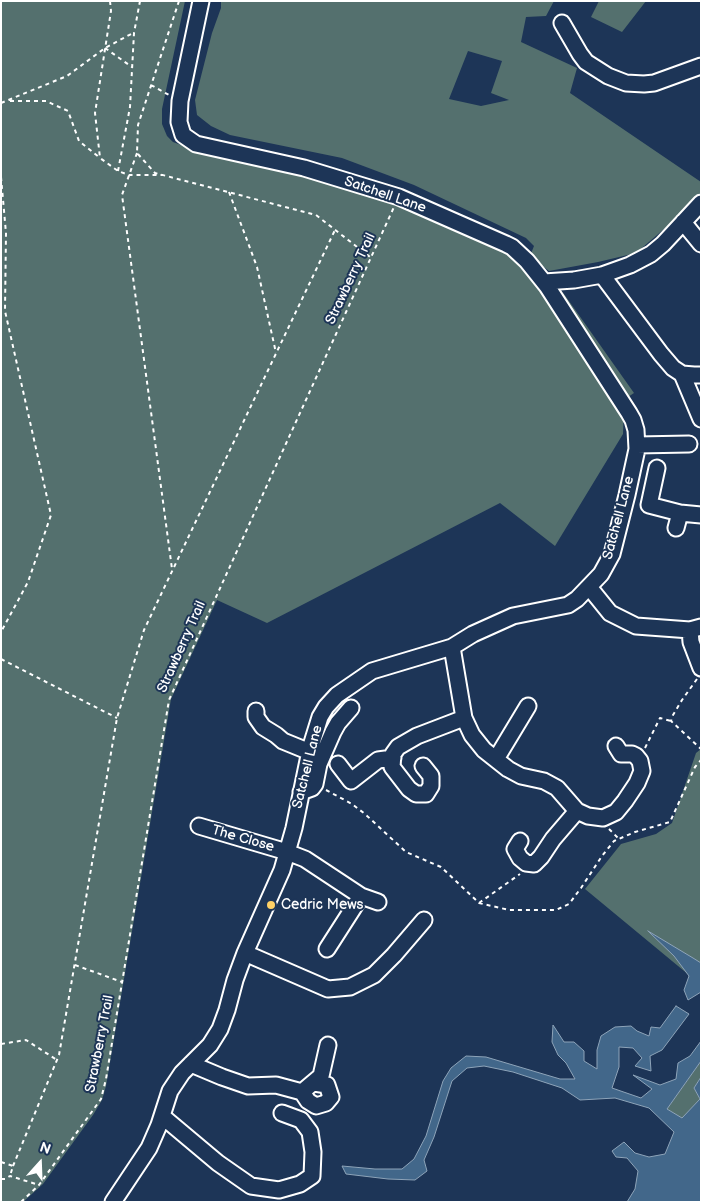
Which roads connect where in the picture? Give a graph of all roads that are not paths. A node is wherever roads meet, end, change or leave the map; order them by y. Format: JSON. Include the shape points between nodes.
{"nodes":[{"id":1,"x":201,"y":1,"type":"edge"},
{"id":2,"x":562,"y":23,"type":"dead end"},
{"id":3,"x":701,"y":66,"type":"edge"},
{"id":4,"x":701,"y":203,"type":"edge"},
{"id":5,"x":683,"y":222,"type":"junction"},
{"id":6,"x":701,"y":244,"type":"edge"},
{"id":7,"x":602,"y":275,"type":"junction"},
{"id":8,"x":544,"y":282,"type":"junction"},
{"id":9,"x":682,"y":374,"type":"junction"},
{"id":10,"x":701,"y":375,"type":"edge"},
{"id":11,"x":701,"y":419,"type":"edge"},
{"id":12,"x":637,"y":444,"type":"junction"},
{"id":13,"x":689,"y":444,"type":"dead end"},
{"id":14,"x":657,"y":468,"type":"dead end"},
{"id":15,"x":680,"y":513,"type":"junction"},
{"id":16,"x":701,"y":515,"type":"edge"},
{"id":17,"x":676,"y":528,"type":"dead end"},
{"id":18,"x":589,"y":587,"type":"junction"},
{"id":19,"x":695,"y":628,"type":"edge"},
{"id":20,"x":452,"y":647,"type":"junction"},
{"id":21,"x":701,"y":668,"type":"edge"},
{"id":22,"x":528,"y":706,"type":"dead end"},
{"id":23,"x":351,"y":708,"type":"dead end"},
{"id":24,"x":256,"y":710,"type":"dead end"},
{"id":25,"x":464,"y":718,"type":"junction"},
{"id":26,"x":310,"y":752,"type":"junction"},
{"id":27,"x":618,"y":754,"type":"dead end"},
{"id":28,"x":393,"y":758,"type":"junction"},
{"id":29,"x":496,"y":759,"type":"junction"},
{"id":30,"x":338,"y":764,"type":"dead end"},
{"id":31,"x":423,"y":766,"type":"dead end"},
{"id":32,"x":301,"y":792,"type":"junction"},
{"id":33,"x":577,"y":810,"type":"junction"},
{"id":34,"x":199,"y":826,"type":"dead end"},
{"id":35,"x":513,"y":845,"type":"dead end"},
{"id":36,"x":287,"y":852,"type":"junction"},
{"id":37,"x":361,"y":896,"type":"junction"},
{"id":38,"x":378,"y":902,"type":"dead end"},
{"id":39,"x":424,"y":920,"type":"dead end"},
{"id":40,"x":327,"y":949,"type":"dead end"},
{"id":41,"x":245,"y":953,"type":"junction"},
{"id":42,"x":328,"y":1045,"type":"dead end"},
{"id":43,"x":191,"y":1064,"type":"junction"},
{"id":44,"x":314,"y":1083,"type":"junction"},
{"id":45,"x":302,"y":1092,"type":"junction"},
{"id":46,"x":282,"y":1113,"type":"dead end"},
{"id":47,"x":162,"y":1116,"type":"junction"},
{"id":48,"x":113,"y":1202,"type":"edge"}],
"edges":[{"from":1,"to":8,"type":"street","name":"Satchell Lane","via":[[180,101],[179,122],[183,135],[196,144],[304,168],[399,197],[506,244],[522,255]]},
{"from":2,"to":3,"type":"street","via":[[586,62],[626,83],[654,83]]},
{"from":4,"to":5,"type":"street"},
{"from":5,"to":6,"type":"street"},
{"from":5,"to":7,"type":"street","via":[[651,254]]},
{"from":7,"to":8,"type":"street"},
{"from":7,"to":9,"type":"street","via":[[661,354]]},
{"from":8,"to":12,"type":"street","name":"Satchell Lane","via":[[629,412]]},
{"from":9,"to":10,"type":"street"},
{"from":9,"to":11,"type":"street"},
{"from":12,"to":13,"type":"street"},
{"from":12,"to":18,"type":"street","name":"Satchell Lane","via":[[614,550],[601,574]]},
{"from":14,"to":15,"type":"street","via":[[649,505]]},
{"from":15,"to":16,"type":"street"},
{"from":15,"to":17,"type":"street"},
{"from":18,"to":19,"type":"street","via":[[610,613],[636,626]]},
{"from":18,"to":20,"type":"street","name":"Satchell Lane","via":[[568,605],[513,616]]},
{"from":19,"to":21,"type":"street","via":[[691,642]]},
{"from":20,"to":25,"type":"street"},
{"from":20,"to":26,"type":"street","name":"Satchell Lane","via":[[372,671],[337,695],[323,711]]},
{"from":22,"to":29,"type":"street"},
{"from":23,"to":32,"type":"street","via":[[333,732],[319,764],[315,784]]},
{"from":24,"to":26,"type":"street","via":[[256,717],[263,727],[283,741]]},
{"from":25,"to":28,"type":"street","via":[[417,736],[398,747]]},
{"from":25,"to":29,"type":"street","via":[[472,736]]},
{"from":26,"to":32,"type":"street","name":"Satchell Lane"},
{"from":27,"to":33,"type":"street","via":[[632,754],[639,759],[642,768],[625,801],[616,812],[603,818]]},
{"from":28,"to":30,"type":"street","via":[[378,760],[351,780]]},
{"from":28,"to":31,"type":"street","via":[[392,767],[416,794],[426,794],[431,786],[431,776]]},
{"from":29,"to":33,"type":"street","via":[[521,776],[544,781],[557,788]]},
{"from":32,"to":36,"type":"street","name":"Satchell Lane"},
{"from":33,"to":35,"type":"street","via":[[534,864],[520,858]]},
{"from":34,"to":36,"type":"street","name":"The Close"},
{"from":36,"to":37,"type":"street","name":"The Close","via":[[305,859]]},
{"from":36,"to":41,"type":"street","name":"Satchell Lane"},
{"from":37,"to":38,"type":"street","name":"The Close"},
{"from":37,"to":40,"type":"street"},
{"from":39,"to":41,"type":"street","via":[[374,975],[350,987],[328,989]]},
{"from":41,"to":43,"type":"street","name":"Satchell Lane","via":[[220,1029]]},
{"from":42,"to":44,"type":"street","via":[[321,1076]]},
{"from":43,"to":45,"type":"street","via":[[248,1086],[276,1085]]},
{"from":43,"to":47,"type":"street","name":"Satchell Lane","via":[[170,1091]]},
{"from":44,"to":45,"type":"street"},
{"from":44,"to":45,"type":"street","via":[[327,1085],[331,1097],[326,1103],[316,1106]]},
{"from":46,"to":47,"type":"street","via":[[301,1120],[310,1132],[313,1152],[312,1176],[300,1184],[279,1190],[251,1186]]},
{"from":47,"to":48,"type":"street","name":"Satchell Lane","via":[[149,1148]]}]}
